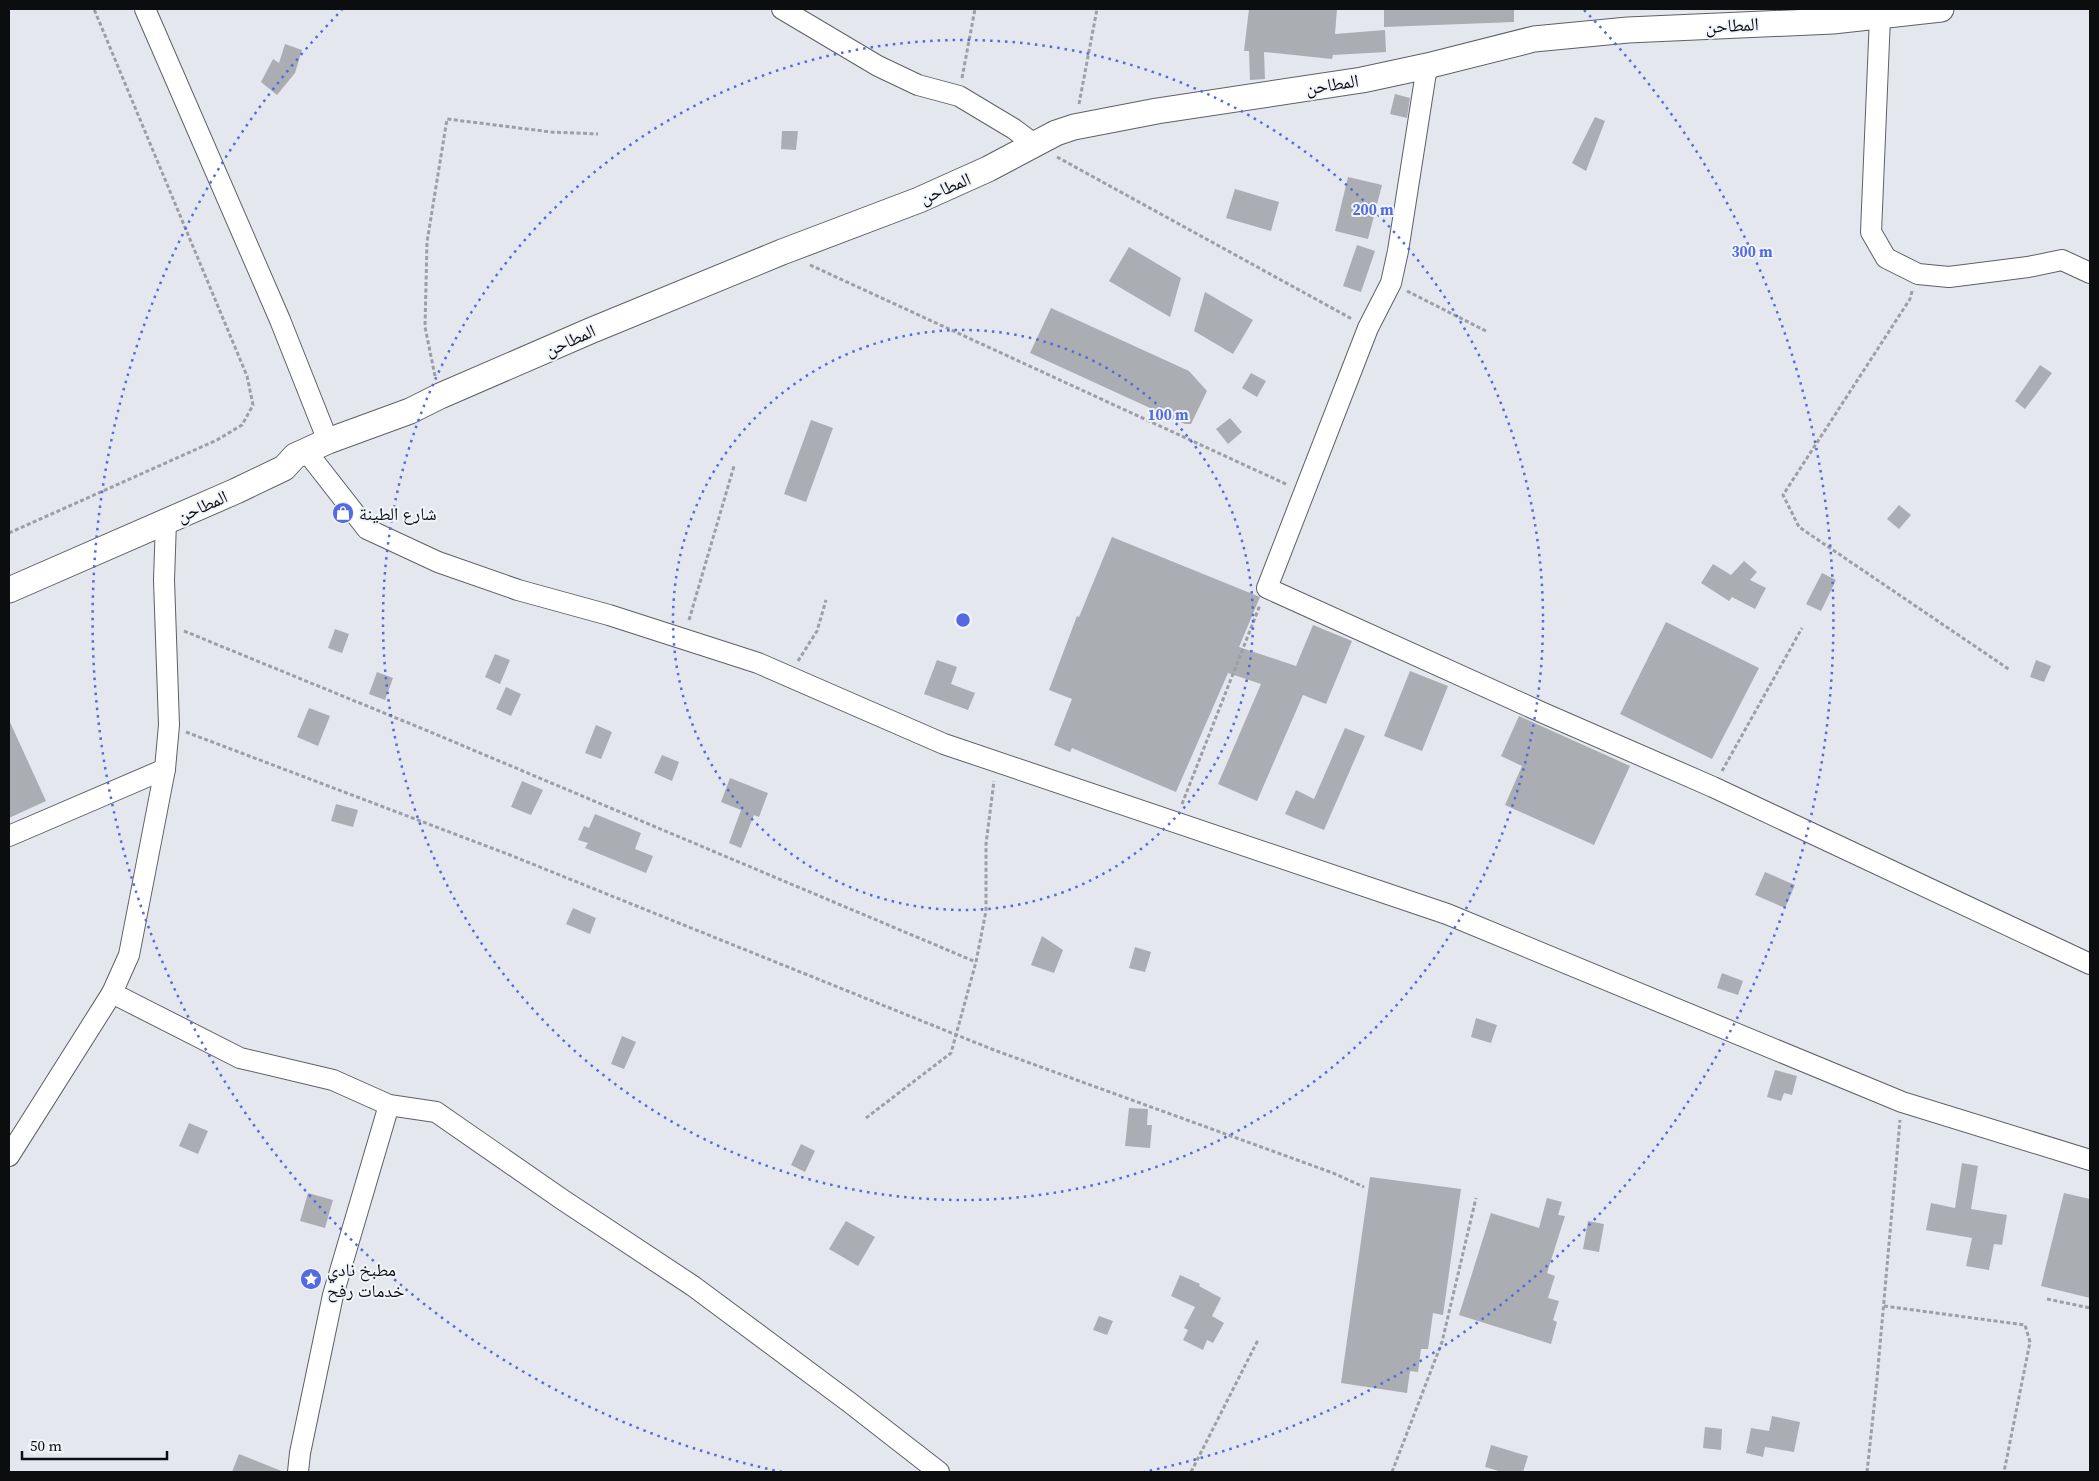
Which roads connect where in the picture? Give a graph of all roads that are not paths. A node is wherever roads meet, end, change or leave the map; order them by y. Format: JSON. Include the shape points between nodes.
{"nodes":[{"id":1,"x":145,"y":9,"type":"edge"},
{"id":2,"x":782,"y":9,"type":"edge"},
{"id":3,"x":1941,"y":9,"type":"edge"},
{"id":4,"x":1880,"y":17,"type":"junction"},
{"id":5,"x":1427,"y":66,"type":"junction"},
{"id":6,"x":1034,"y":144,"type":"junction"},
{"id":7,"x":2090,"y":274,"type":"edge"},
{"id":8,"x":317,"y":446,"type":"junction"},
{"id":9,"x":166,"y":522,"type":"junction"},
{"id":10,"x":9,"y":590,"type":"edge"},
{"id":11,"x":165,"y":770,"type":"junction"},
{"id":12,"x":9,"y":836,"type":"edge"},
{"id":13,"x":2090,"y":964,"type":"edge"},
{"id":14,"x":112,"y":993,"type":"junction"},
{"id":15,"x":390,"y":1105,"type":"junction"},
{"id":16,"x":9,"y":1156,"type":"edge"},
{"id":17,"x":2090,"y":1160,"type":"edge"},
{"id":18,"x":298,"y":1472,"type":"edge"},
{"id":19,"x":939,"y":1472,"type":"edge"}],
"edges":[{"from":1,"to":8,"type":"street","via":[[280,320]]},
{"from":2,"to":6,"type":"street","via":[[878,66],[918,84],[959,96]]},
{"from":3,"to":4,"type":"main road","name":"المطاحن"},
{"from":4,"to":5,"type":"main road","name":"المطاحن","via":[[1628,30],[1534,39]]},
{"from":4,"to":7,"type":"street","via":[[1871,232],[1886,258],[1918,274],[1949,277],[2062,260]]},
{"from":5,"to":6,"type":"main road","name":"المطاحن","via":[[1362,80],[1074,127]]},
{"from":5,"to":13,"type":"street","via":[[1391,283],[1368,328],[1267,588],[1714,787]]},
{"from":6,"to":8,"type":"main road","name":"المطاحن","via":[[988,170],[919,200],[782,252],[590,331],[410,411]]},
{"from":8,"to":9,"type":"main road","name":"المطاحن","via":[[295,456],[284,468]]},
{"from":8,"to":17,"type":"street","via":[[367,529],[438,562],[758,663],[935,740],[1447,914],[1902,1102]]},
{"from":9,"to":10,"type":"main road","name":"المطاحن"},
{"from":9,"to":11,"type":"street","via":[[164,580],[169,725]]},
{"from":11,"to":12,"type":"street"},
{"from":11,"to":14,"type":"street","via":[[129,954]]},
{"from":14,"to":15,"type":"street","via":[[240,1058],[333,1080]]},
{"from":14,"to":16,"type":"street"},
{"from":15,"to":18,"type":"street","via":[[333,1296]]},
{"from":15,"to":19,"type":"street","via":[[436,1112],[693,1286]]}]}
